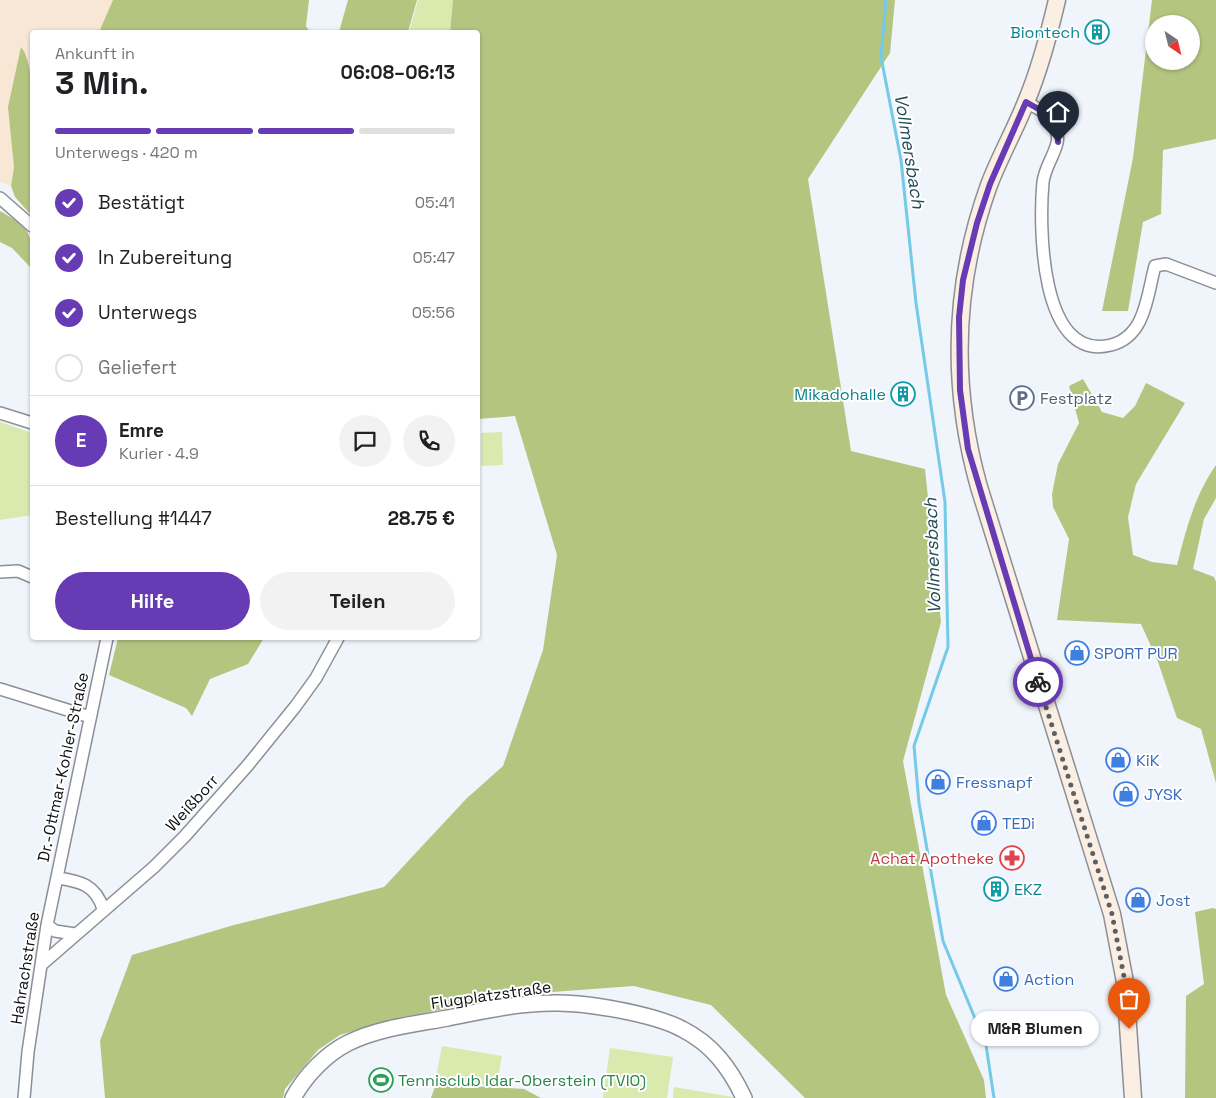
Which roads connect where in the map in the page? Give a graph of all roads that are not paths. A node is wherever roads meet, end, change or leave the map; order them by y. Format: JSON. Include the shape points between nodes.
{"nodes":[{"id":1,"x":1057,"y":0,"type":"edge"},
{"id":2,"x":1026,"y":102,"type":"junction"},
{"id":3,"x":0,"y":198,"type":"edge"},
{"id":4,"x":30,"y":224,"type":"edge"},
{"id":5,"x":1216,"y":283,"type":"edge"},
{"id":6,"x":0,"y":413,"type":"edge"},
{"id":7,"x":30,"y":422,"type":"edge"},
{"id":8,"x":0,"y":572,"type":"edge"},
{"id":9,"x":30,"y":576,"type":"edge"},
{"id":10,"x":107,"y":640,"type":"edge"},
{"id":11,"x":337,"y":640,"type":"edge"},
{"id":12,"x":0,"y":689,"type":"edge"},
{"id":13,"x":90,"y":718,"type":"junction"},
{"id":14,"x":57,"y":878,"type":"junction"},
{"id":15,"x":52,"y":904,"type":"joint"},
{"id":16,"x":103,"y":909,"type":"junction"},
{"id":17,"x":47,"y":925,"type":"junction"},
{"id":18,"x":75,"y":934,"type":"junction"},
{"id":19,"x":42,"y":965,"type":"junction"},
{"id":20,"x":24,"y":1098,"type":"edge"},
{"id":21,"x":293,"y":1098,"type":"edge"},
{"id":22,"x":744,"y":1098,"type":"edge"},
{"id":23,"x":1133,"y":1098,"type":"edge"}],
"edges":[{"from":1,"to":2,"type":"main road","via":[[1048,39]]},
{"from":2,"to":5,"type":"street","via":[[1056,124],[1058,142],[1043,180],[1041,244],[1057,314],[1072,336],[1099,346],[1117,343],[1131,334],[1141,321],[1155,266],[1166,264]]},
{"from":2,"to":23,"type":"main road","via":[[990,184],[963,280],[959,317],[961,407],[979,487],[1112,914],[1125,982]]},
{"from":3,"to":4,"type":"street"},
{"from":6,"to":7,"type":"street"},
{"from":8,"to":9,"type":"street","via":[[18,571]]},
{"from":10,"to":13,"type":"street","name":"Dr.-Ottmar-Kohler-Straße"},
{"from":11,"to":16,"type":"street","name":"Weißborr","via":[[316,678],[242,772],[154,867]]},
{"from":12,"to":13,"type":"street"},
{"from":13,"to":14,"type":"street","name":"Dr.-Ottmar-Kohler-Straße"},
{"from":14,"to":15,"type":"street","name":"Dr.-Ottmar-Kohler-Straße"},
{"from":14,"to":16,"type":"street","via":[[86,884],[95,891]]},
{"from":15,"to":17,"type":"street","name":"Hahrachstraße"},
{"from":16,"to":18,"type":"street","name":"Weißborr"},
{"from":17,"to":18,"type":"street","via":[[55,931]]},
{"from":17,"to":19,"type":"street","name":"Hahrachstraße"},
{"from":18,"to":19,"type":"street","name":"Weißborr"},
{"from":19,"to":20,"type":"street","name":"Hahrachstraße"},
{"from":21,"to":22,"type":"street","name":"Flugplatzstraße","via":[[322,1060],[349,1042],[397,1027],[553,1003],[627,1011],[681,1028],[714,1050]]}]}
